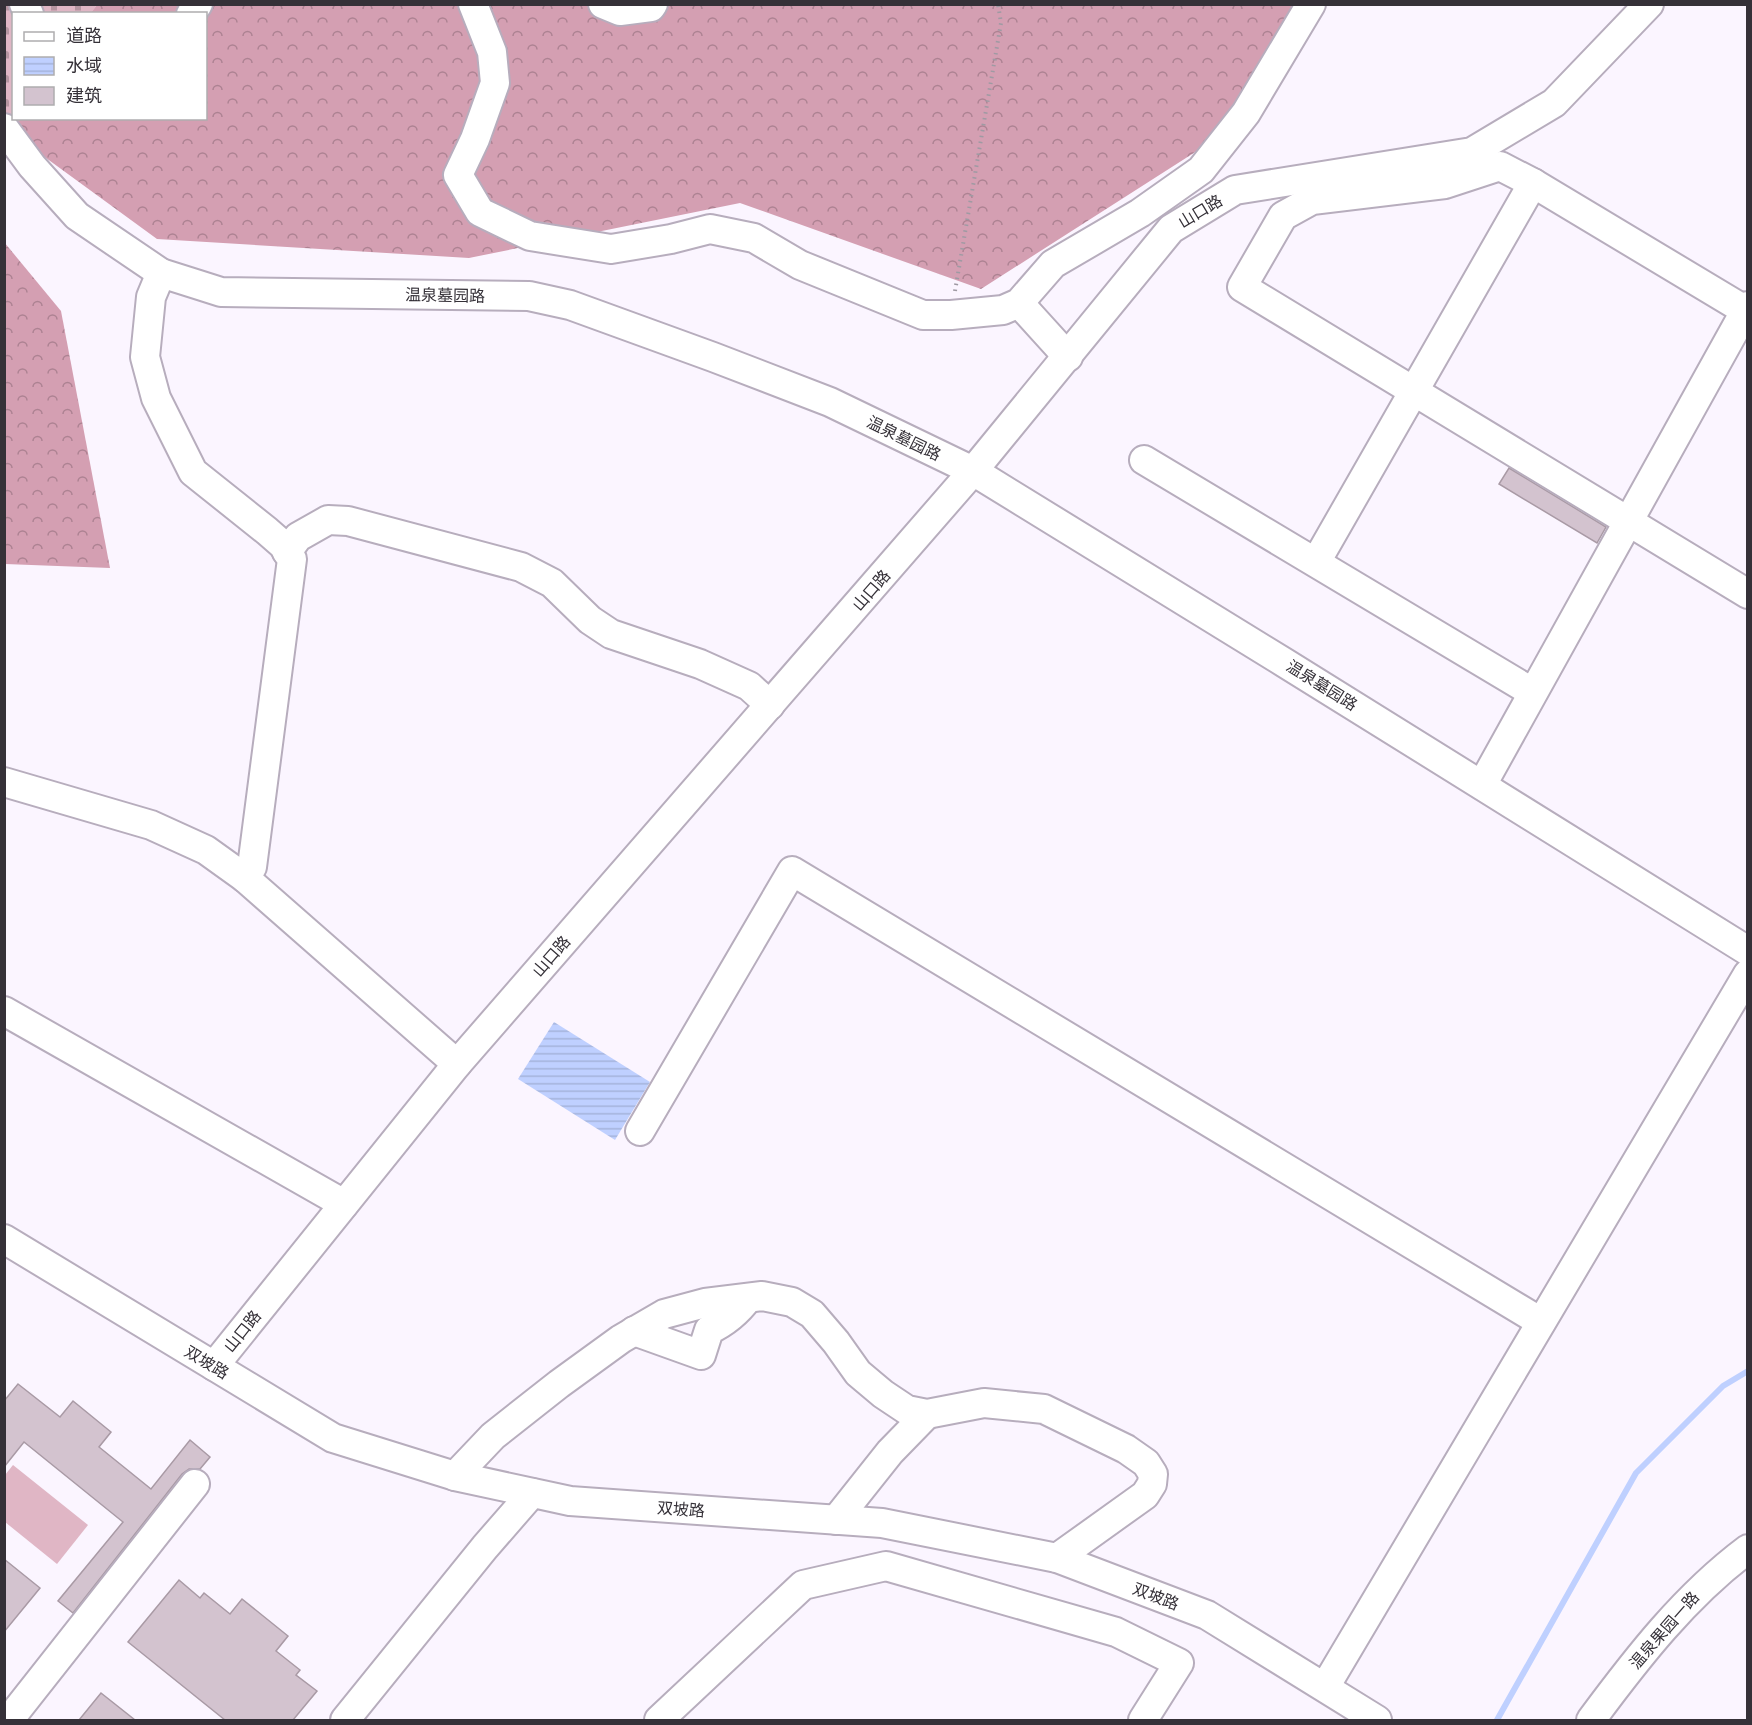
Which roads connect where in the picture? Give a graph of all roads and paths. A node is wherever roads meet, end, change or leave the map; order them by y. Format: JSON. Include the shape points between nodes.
{"nodes":[{"id":1,"x":473,"y":4,"type":"edge"},
{"id":2,"x":603,"y":4,"type":"edge"},
{"id":3,"x":653,"y":4,"type":"edge"},
{"id":4,"x":998,"y":4,"type":"edge"},
{"id":5,"x":1311,"y":4,"type":"edge"},
{"id":6,"x":1649,"y":4,"type":"edge"},
{"id":7,"x":4,"y":128,"type":"edge"},
{"id":8,"x":1533,"y":183,"type":"junction"},
{"id":9,"x":161,"y":273,"type":"junction"},
{"id":10,"x":1019,"y":303,"type":"junction"},
{"id":11,"x":1747,"y":310,"type":"edge"},
{"id":12,"x":951,"y":315,"type":"junction"},
{"id":13,"x":1068,"y":357,"type":"junction"},
{"id":14,"x":1413,"y":392,"type":"junction"},
{"id":15,"x":1144,"y":460,"type":"dead end"},
{"id":16,"x":974,"y":471,"type":"junction"},
{"id":17,"x":1629,"y":521,"type":"junction"},
{"id":18,"x":287,"y":552,"type":"junction"},
{"id":19,"x":1316,"y":562,"type":"junction"},
{"id":20,"x":1748,"y":594,"type":"edge"},
{"id":21,"x":1532,"y":692,"type":"junction"},
{"id":22,"x":770,"y":705,"type":"junction"},
{"id":23,"x":4,"y":783,"type":"edge"},
{"id":24,"x":1482,"y":785,"type":"junction"},
{"id":25,"x":245,"y":878,"type":"junction"},
{"id":26,"x":1748,"y":951,"type":"edge"},
{"id":27,"x":1748,"y":974,"type":"edge"},
{"id":28,"x":4,"y":1011,"type":"edge"},
{"id":29,"x":457,"y":1064,"type":"junction"},
{"id":30,"x":640,"y":1131,"type":"dead end"},
{"id":31,"x":344,"y":1204,"type":"junction"},
{"id":32,"x":4,"y":1239,"type":"edge"},
{"id":33,"x":748,"y":1298,"type":"junction"},
{"id":34,"x":1541,"y":1322,"type":"junction"},
{"id":35,"x":634,"y":1332,"type":"junction"},
{"id":36,"x":214,"y":1366,"type":"junction"},
{"id":37,"x":927,"y":1414,"type":"junction"},
{"id":38,"x":455,"y":1476,"type":"junction"},
{"id":39,"x":195,"y":1484,"type":"dead end"},
{"id":40,"x":532,"y":1493,"type":"junction"},
{"id":41,"x":836,"y":1520,"type":"junction"},
{"id":42,"x":1747,"y":1551,"type":"edge"},
{"id":43,"x":1057,"y":1558,"type":"junction"},
{"id":44,"x":1325,"y":1687,"type":"junction"},
{"id":45,"x":9,"y":1720,"type":"edge"},
{"id":46,"x":345,"y":1720,"type":"edge"},
{"id":47,"x":659,"y":1720,"type":"edge"},
{"id":48,"x":1143,"y":1720,"type":"edge"},
{"id":49,"x":1377,"y":1720,"type":"edge"},
{"id":50,"x":1591,"y":1720,"type":"edge"}],
"edges":[{"from":1,"to":12,"type":"street","via":[[492,52],[495,83],[458,175],[480,212],[530,236],[611,249],[710,229],[754,238],[800,265],[922,315]]},
{"from":2,"to":3,"type":"street","via":[[620,11]]},
{"from":4,"to":12,"type":"path","via":[[1001,23]]},
{"from":5,"to":10,"type":"street","via":[[1246,113],[1201,170],[1140,213],[1053,264]]},
{"from":6,"to":13,"type":"street","name":"山口路","via":[[1554,103],[1472,152],[1235,190],[1171,229]]},
{"from":7,"to":9,"type":"street","name":"温泉墓园路","via":[[77,216]]},
{"from":8,"to":11,"type":"street"},
{"from":8,"to":14,"type":"street"},
{"from":8,"to":14,"type":"street","via":[[1500,166],[1444,184],[1312,200],[1283,216],[1277,226],[1242,287]]},
{"from":9,"to":16,"type":"street","name":"温泉墓园路","via":[[221,292],[529,296],[570,305],[830,402]]},
{"from":9,"to":18,"type":"street","via":[[151,297],[145,357],[156,398],[193,472],[267,531]]},
{"from":10,"to":12,"type":"street","via":[[1003,310]]},
{"from":10,"to":13,"type":"street"},
{"from":11,"to":17,"type":"street"},
{"from":13,"to":16,"type":"street","name":"山口路"},
{"from":14,"to":17,"type":"street"},
{"from":14,"to":19,"type":"street"},
{"from":15,"to":19,"type":"street"},
{"from":16,"to":22,"type":"street","name":"山口路"},
{"from":16,"to":24,"type":"street","name":"温泉墓园路"},
{"from":17,"to":20,"type":"street"},
{"from":17,"to":21,"type":"street"},
{"from":18,"to":22,"type":"street","via":[[298,537],[328,520],[348,521],[521,567],[552,584],[611,634],[749,686]]},
{"from":18,"to":25,"type":"street","via":[[292,559],[290,579],[252,867]]},
{"from":19,"to":21,"type":"street"},
{"from":21,"to":24,"type":"street"},
{"from":22,"to":29,"type":"street","name":"山口路"},
{"from":23,"to":25,"type":"street","via":[[151,825],[206,850]]},
{"from":24,"to":26,"type":"street","name":"温泉墓园路"},
{"from":25,"to":29,"type":"street"},
{"from":27,"to":34,"type":"street"},
{"from":28,"to":31,"type":"street"},
{"from":29,"to":31,"type":"street","name":"山口路"},
{"from":30,"to":34,"type":"street","via":[[792,871]]},
{"from":31,"to":36,"type":"street","name":"山口路"},
{"from":32,"to":36,"type":"street","name":"双坡路"},
{"from":33,"to":35,"type":"street","via":[[705,1303],[664,1314]]},
{"from":33,"to":35,"type":"street","via":[[725,1323],[709,1330],[701,1355]]},
{"from":33,"to":37,"type":"street","via":[[762,1296],[792,1302],[812,1314],[858,1373],[907,1410]]},
{"from":34,"to":44,"type":"street"},
{"from":35,"to":38,"type":"street","via":[[493,1436]]},
{"from":36,"to":38,"type":"street","name":"双坡路","via":[[333,1438]]},
{"from":37,"to":41,"type":"street","via":[[890,1452]]},
{"from":37,"to":43,"type":"street","via":[[984,1402],[1044,1409],[1126,1449],[1146,1463],[1153,1474],[1145,1495]]},
{"from":38,"to":40,"type":"street","name":"双坡路"},
{"from":39,"to":45,"type":"street"},
{"from":40,"to":41,"type":"street","name":"双坡路","via":[[570,1501]]},
{"from":40,"to":46,"type":"street"},
{"from":41,"to":43,"type":"street","name":"双坡路","via":[[882,1523]]},
{"from":42,"to":50,"type":"street","name":"温泉果园一路","via":[[1717,1572],[1684,1606]]},
{"from":43,"to":44,"type":"street","name":"双坡路","via":[[1207,1615]]},
{"from":44,"to":49,"type":"street","name":"双坡路"},
{"from":47,"to":48,"type":"street","via":[[803,1586],[886,1566],[1116,1632],[1179,1663]]}]}
